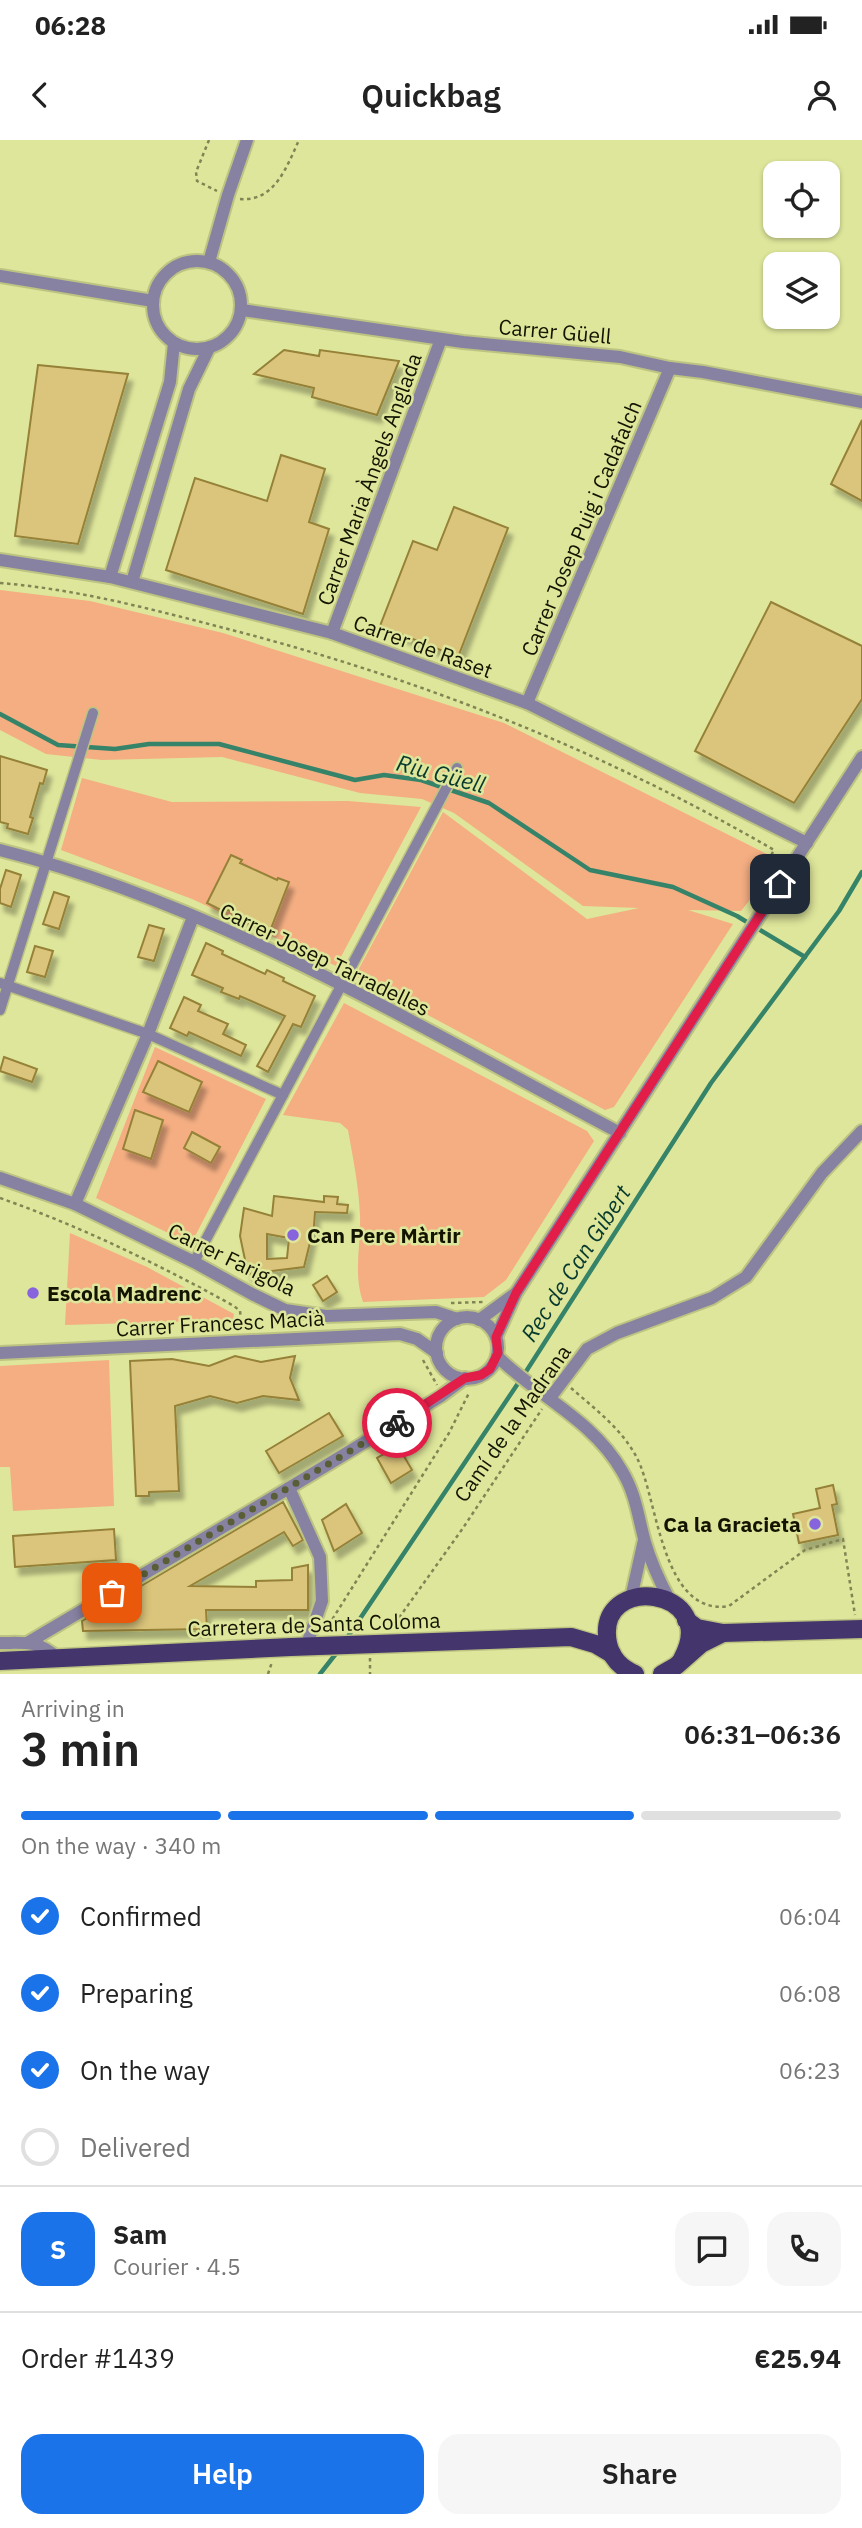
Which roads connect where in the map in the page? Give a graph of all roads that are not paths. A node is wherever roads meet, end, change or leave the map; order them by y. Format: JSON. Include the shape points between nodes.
{"nodes":[{"id":1,"x":247,"y":140,"type":"edge"},
{"id":2,"x":209,"y":262,"type":"junction"},
{"id":3,"x":0,"y":276,"type":"edge"},
{"id":4,"x":153,"y":301,"type":"junction"},
{"id":5,"x":242,"y":310,"type":"junction"},
{"id":6,"x":442,"y":339,"type":"junction"},
{"id":7,"x":174,"y":343,"type":"junction"},
{"id":8,"x":209,"y":348,"type":"junction"},
{"id":9,"x":670,"y":368,"type":"junction"},
{"id":10,"x":862,"y":402,"type":"edge"},
{"id":11,"x":0,"y":560,"type":"edge"},
{"id":12,"x":110,"y":577,"type":"junction"},
{"id":13,"x":132,"y":582,"type":"junction"},
{"id":14,"x":332,"y":634,"type":"junction"},
{"id":15,"x":527,"y":703,"type":"junction"},
{"id":16,"x":93,"y":713,"type":"dead end"},
{"id":17,"x":862,"y":757,"type":"edge"},
{"id":18,"x":457,"y":768,"type":"dead end"},
{"id":19,"x":807,"y":842,"type":"junction"},
{"id":20,"x":0,"y":850,"type":"edge"},
{"id":21,"x":45,"y":861,"type":"junction"},
{"id":22,"x":193,"y":917,"type":"junction"},
{"id":23,"x":4,"y":984,"type":"edge"},
{"id":24,"x":341,"y":985,"type":"junction"},
{"id":25,"x":0,"y":1010,"type":"edge"},
{"id":26,"x":148,"y":1034,"type":"junction"},
{"id":27,"x":283,"y":1095,"type":"junction"},
{"id":28,"x":862,"y":1131,"type":"edge"},
{"id":29,"x":620,"y":1133,"type":"junction"},
{"id":30,"x":0,"y":1178,"type":"edge"},
{"id":31,"x":75,"y":1204,"type":"junction"},
{"id":32,"x":194,"y":1262,"type":"junction"},
{"id":33,"x":516,"y":1293,"type":"junction"},
{"id":34,"x":457,"y":1319,"type":"junction"},
{"id":35,"x":480,"y":1320,"type":"junction"},
{"id":36,"x":496,"y":1337,"type":"junction"},
{"id":37,"x":0,"y":1353,"type":"edge"},
{"id":38,"x":437,"y":1353,"type":"junction"},
{"id":39,"x":497,"y":1356,"type":"junction"},
{"id":40,"x":490,"y":1369,"type":"junction"},
{"id":41,"x":518,"y":1377,"type":"junction"},
{"id":42,"x":465,"y":1378,"type":"junction"},
{"id":43,"x":546,"y":1395,"type":"junction"},
{"id":44,"x":289,"y":1488,"type":"junction"},
{"id":45,"x":644,"y":1540,"type":"junction"},
{"id":46,"x":631,"y":1598,"type":"junction"},
{"id":47,"x":670,"y":1601,"type":"junction"},
{"id":48,"x":613,"y":1615,"type":"junction"},
{"id":49,"x":686,"y":1620,"type":"junction"},
{"id":50,"x":860,"y":1629,"type":"edge"},
{"id":51,"x":723,"y":1633,"type":"junction"},
{"id":52,"x":571,"y":1637,"type":"junction"},
{"id":53,"x":314,"y":1641,"type":"junction"},
{"id":54,"x":29,"y":1642,"type":"junction"},
{"id":55,"x":0,"y":1643,"type":"edge"},
{"id":56,"x":612,"y":1654,"type":"junction"},
{"id":57,"x":58,"y":1658,"type":"junction"},
{"id":58,"x":682,"y":1660,"type":"junction"},
{"id":59,"x":0,"y":1661,"type":"edge"},
{"id":60,"x":635,"y":1674,"type":"edge"},
{"id":61,"x":662,"y":1674,"type":"edge"}],
"edges":[{"from":1,"to":2,"type":"street"},
{"from":2,"to":4,"type":"street","via":[[190,261],[174,267],[162,278]]},
{"from":2,"to":5,"type":"street","via":[[236,283]]},
{"from":3,"to":4,"type":"street"},
{"from":4,"to":7,"type":"street","via":[[160,329]]},
{"from":5,"to":6,"type":"street","name":"Carrer Güell"},
{"from":5,"to":8,"type":"street","via":[[234,331]]},
{"from":6,"to":9,"type":"street","name":"Carrer Güell","via":[[620,357]]},
{"from":6,"to":14,"type":"street","name":"Carrer Maria Àngels Anglada"},
{"from":7,"to":8,"type":"street","via":[[194,350]]},
{"from":7,"to":12,"type":"street","via":[[170,382]]},
{"from":8,"to":13,"type":"street","via":[[189,389]]},
{"from":9,"to":10,"type":"street","name":"Carrer Güell"},
{"from":9,"to":15,"type":"street","name":"Carrer Josep Puig i Cadafalch"},
{"from":11,"to":12,"type":"street","name":"Carrer de Raset"},
{"from":12,"to":13,"type":"street","name":"Carrer de Raset"},
{"from":13,"to":14,"type":"street","name":"Carrer de Raset"},
{"from":14,"to":15,"type":"street","name":"Carrer de Raset"},
{"from":15,"to":19,"type":"street","name":"Carrer de Raset"},
{"from":16,"to":21,"type":"street"},
{"from":17,"to":19,"type":"street"},
{"from":18,"to":24,"type":"street"},
{"from":19,"to":29,"type":"street"},
{"from":20,"to":21,"type":"street","name":"Carrer Josep Tarradelles"},
{"from":21,"to":22,"type":"street","name":"Carrer Josep Tarradelles"},
{"from":21,"to":23,"type":"street"},
{"from":22,"to":24,"type":"street","name":"Carrer Josep Tarradelles"},
{"from":22,"to":26,"type":"street"},
{"from":23,"to":25,"type":"street"},
{"from":23,"to":26,"type":"street"},
{"from":24,"to":27,"type":"street"},
{"from":24,"to":29,"type":"street","name":"Carrer Josep Tarradelles"},
{"from":26,"to":27,"type":"street"},
{"from":26,"to":31,"type":"street"},
{"from":27,"to":32,"type":"street"},
{"from":28,"to":43,"type":"street","name":"Camí de la Madrana","via":[[822,1173],[746,1277],[712,1298],[587,1349],[564,1381]]},
{"from":29,"to":33,"type":"street"},
{"from":30,"to":31,"type":"street","name":"Carrer Farigola"},
{"from":31,"to":32,"type":"street","name":"Carrer Farigola"},
{"from":32,"to":34,"type":"street","name":"Carrer Farigola","via":[[285,1310],[326,1316],[436,1312]]},
{"from":33,"to":35,"type":"street"},
{"from":33,"to":36,"type":"street"},
{"from":34,"to":35,"type":"street"},
{"from":34,"to":38,"type":"street","via":[[443,1329]]},
{"from":35,"to":36,"type":"street"},
{"from":36,"to":39,"type":"street"},
{"from":37,"to":38,"type":"street","name":"Carrer Francesc Macià","via":[[400,1334]]},
{"from":38,"to":42,"type":"street","via":[[445,1368]]},
{"from":39,"to":40,"type":"street"},
{"from":39,"to":41,"type":"street"},
{"from":40,"to":41,"type":"street"},
{"from":40,"to":42,"type":"street"},
{"from":41,"to":43,"type":"street"},
{"from":42,"to":44,"type":"street"},
{"from":43,"to":45,"type":"street","via":[[593,1432],[615,1459],[631,1489]]},
{"from":44,"to":53,"type":"street","via":[[320,1557],[322,1601]]},
{"from":44,"to":54,"type":"street"},
{"from":45,"to":46,"type":"street"},
{"from":45,"to":47,"type":"street"},
{"from":46,"to":47,"type":"main road","via":[[647,1594]]},
{"from":46,"to":48,"type":"main road","name":"Carretera de Santa Coloma"},
{"from":47,"to":49,"type":"main road"},
{"from":48,"to":52,"type":"main road","name":"Carretera de Santa Coloma"},
{"from":48,"to":56,"type":"main road","via":[[607,1639]]},
{"from":49,"to":51,"type":"main road","via":[[697,1628]]},
{"from":49,"to":58,"type":"main road","via":[[688,1644]]},
{"from":50,"to":51,"type":"main road"},
{"from":51,"to":58,"type":"main road"},
{"from":52,"to":53,"type":"main road","name":"Carretera de Santa Coloma","via":[[383,1644]]},
{"from":52,"to":56,"type":"main road","name":"Carretera de Santa Coloma"},
{"from":53,"to":57,"type":"main road","name":"Carretera de Santa Coloma"},
{"from":54,"to":55,"type":"street"},
{"from":54,"to":57,"type":"street"},
{"from":56,"to":60,"type":"main road","name":"Carretera de Santa Coloma"},
{"from":57,"to":59,"type":"main road","name":"Carretera de Santa Coloma"},
{"from":58,"to":61,"type":"main road"}]}
